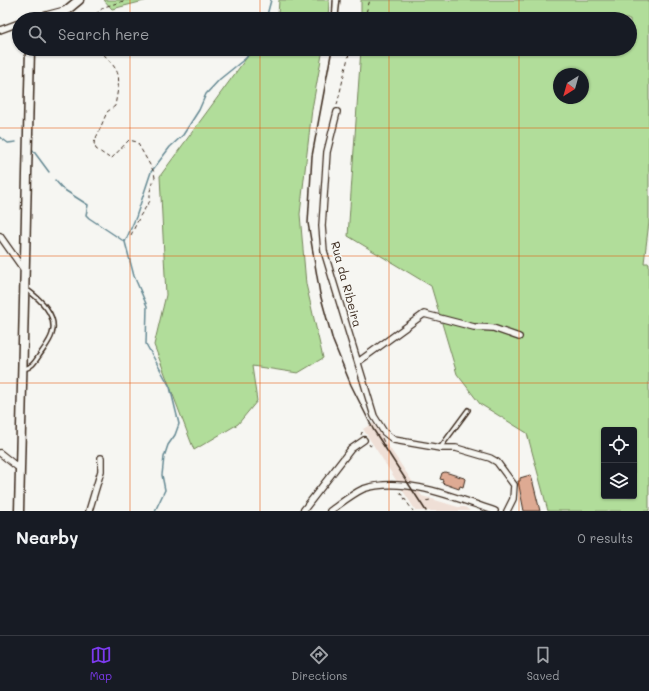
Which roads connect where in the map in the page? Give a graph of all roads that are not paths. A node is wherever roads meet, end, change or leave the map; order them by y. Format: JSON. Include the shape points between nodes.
{"nodes":[{"id":1,"x":79,"y":0,"type":"edge"},
{"id":2,"x":68,"y":9,"type":"junction"},
{"id":3,"x":57,"y":12,"type":"edge"},
{"id":4,"x":64,"y":12,"type":"edge"},
{"id":5,"x":12,"y":26,"type":"edge"},
{"id":6,"x":0,"y":30,"type":"edge"},
{"id":7,"x":30,"y":56,"type":"edge"},
{"id":8,"x":337,"y":112,"type":"road end"},
{"id":9,"x":0,"y":236,"type":"edge"},
{"id":10,"x":24,"y":271,"type":"junction"},
{"id":11,"x":24,"y":287,"type":"junction"},
{"id":12,"x":519,"y":337,"type":"dead end"},
{"id":13,"x":358,"y":362,"type":"junction"},
{"id":14,"x":22,"y":370,"type":"junction"},
{"id":15,"x":468,"y":410,"type":"dead end"},
{"id":16,"x":364,"y":440,"type":"dead end"},
{"id":17,"x":440,"y":448,"type":"junction"},
{"id":18,"x":0,"y":453,"type":"edge"},
{"id":19,"x":101,"y":458,"type":"dead end"},
{"id":20,"x":20,"y":469,"type":"junction"},
{"id":21,"x":474,"y":504,"type":"junction"},
{"id":22,"x":19,"y":511,"type":"edge"},
{"id":23,"x":89,"y":511,"type":"edge"},
{"id":24,"x":303,"y":511,"type":"edge"},
{"id":25,"x":330,"y":511,"type":"edge"},
{"id":26,"x":475,"y":511,"type":"edge"},
{"id":27,"x":495,"y":511,"type":"edge"},
{"id":28,"x":506,"y":511,"type":"edge"}],
"edges":[{"from":1,"to":2,"type":"main road"},
{"from":2,"to":3,"type":"street"},
{"from":2,"to":4,"type":"main road"},
{"from":5,"to":6,"type":"street"},
{"from":7,"to":10,"type":"main road"},
{"from":8,"to":13,"type":"street","name":"Rua da Ribeira","via":[[327,152],[322,226],[324,251]]},
{"from":9,"to":10,"type":"street"},
{"from":10,"to":11,"type":"main road"},
{"from":11,"to":14,"type":"main road"},
{"from":11,"to":14,"type":"lane","via":[[47,307],[53,333],[35,363]]},
{"from":12,"to":13,"type":"street","via":[[493,328],[424,314]]},
{"from":13,"to":17,"type":"street","name":"Rua da Ribeira","via":[[374,416],[384,432],[394,440]]},
{"from":14,"to":20,"type":"main road"},
{"from":15,"to":17,"type":"lane"},
{"from":16,"to":24,"type":"street","via":[[351,449]]},
{"from":17,"to":28,"type":"street","via":[[456,448],[497,462],[514,485],[513,499]]},
{"from":18,"to":20,"type":"street"},
{"from":19,"to":23,"type":"street"},
{"from":20,"to":22,"type":"main road"},
{"from":21,"to":25,"type":"street","via":[[432,491],[375,486],[362,490]]},
{"from":21,"to":26,"type":"street"},
{"from":21,"to":27,"type":"street"}]}
